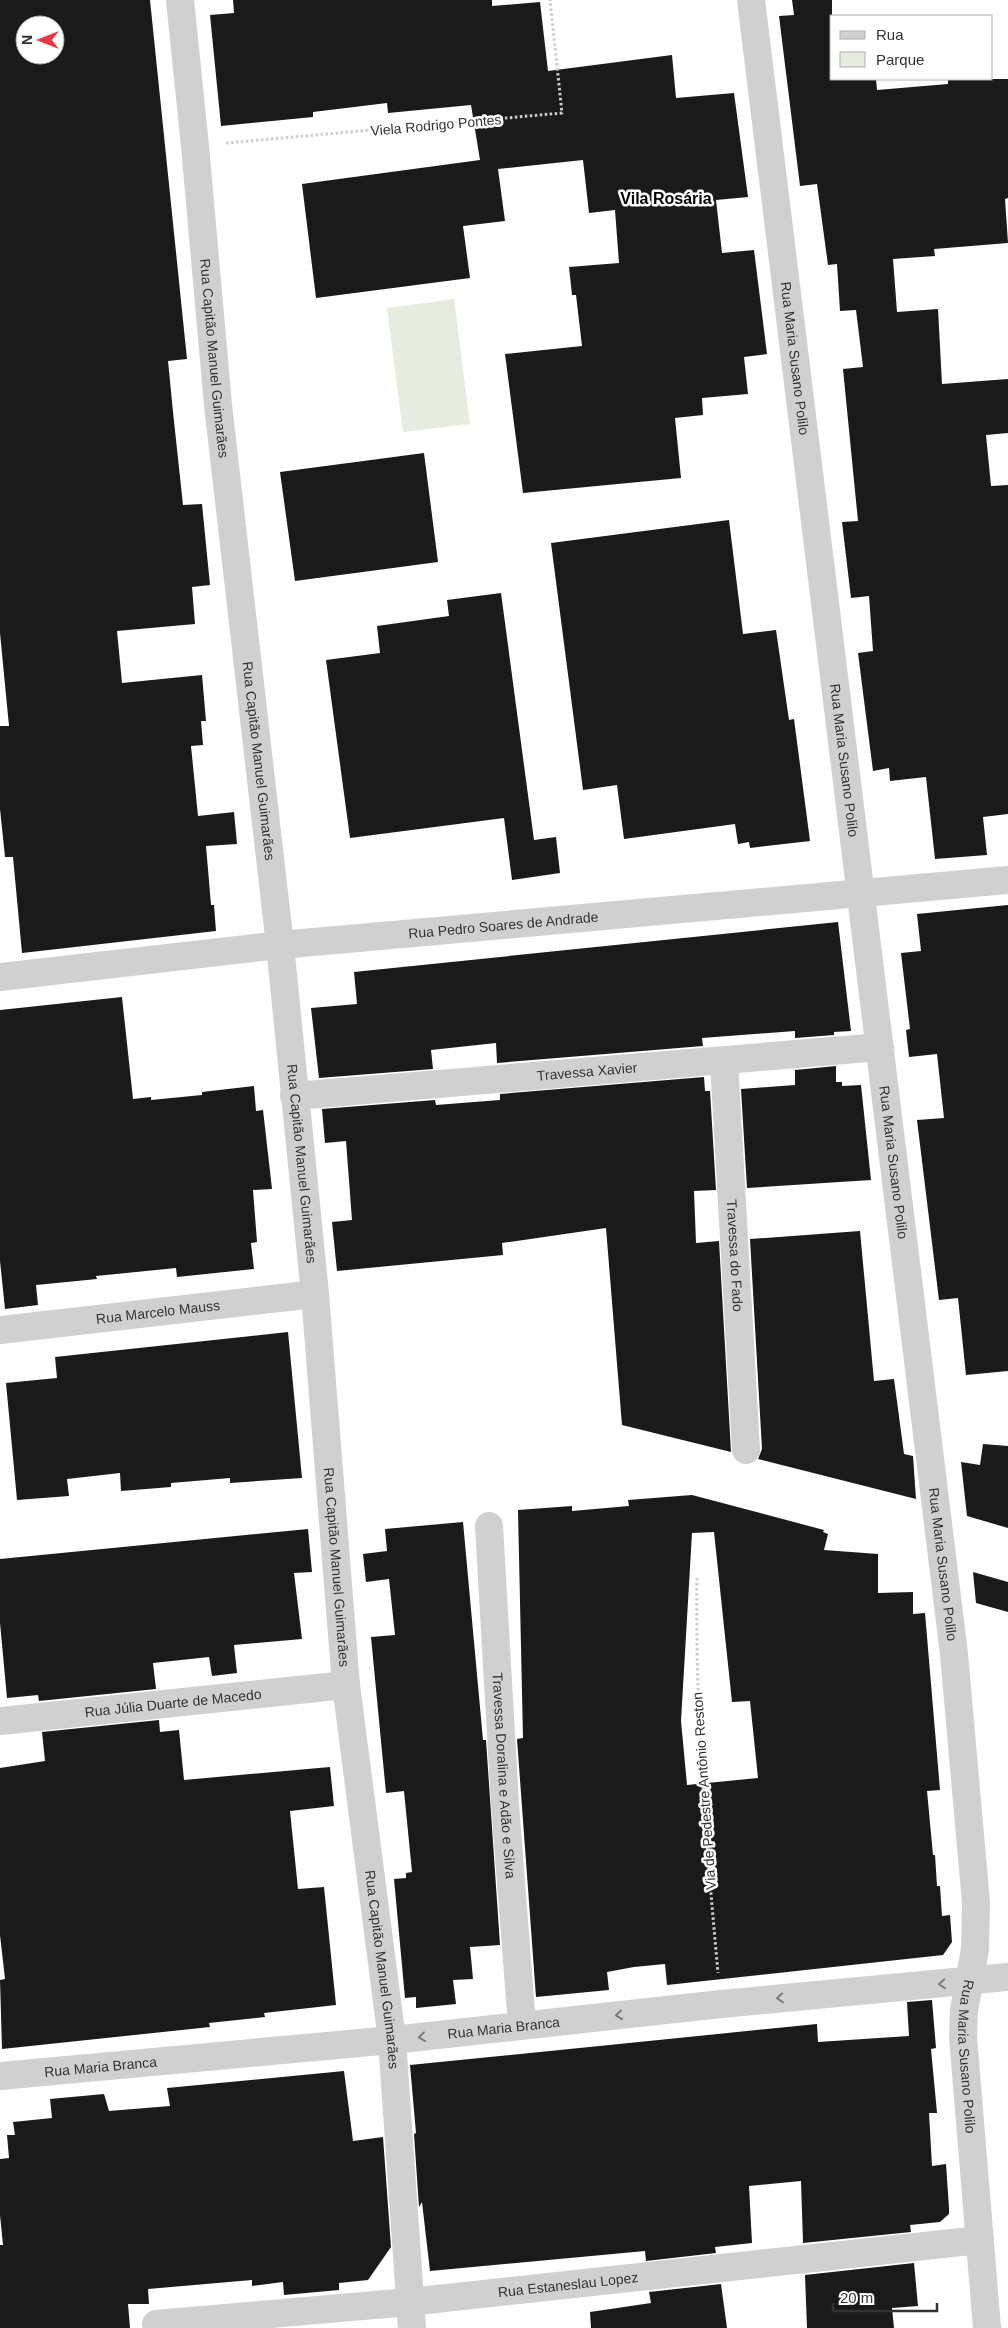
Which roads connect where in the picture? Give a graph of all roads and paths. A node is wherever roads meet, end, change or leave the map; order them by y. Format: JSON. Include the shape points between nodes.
{"nodes":[{"id":1,"x":180,"y":0,"type":"edge"},
{"id":2,"x":550,"y":0,"type":"edge"},
{"id":3,"x":751,"y":0,"type":"edge"},
{"id":4,"x":196,"y":146,"type":"junction"},
{"id":5,"x":1008,"y":880,"type":"edge"},
{"id":6,"x":861,"y":893,"type":"junction"},
{"id":7,"x":280,"y":944,"type":"junction"},
{"id":8,"x":0,"y":977,"type":"edge"},
{"id":9,"x":880,"y":1047,"type":"junction"},
{"id":10,"x":724,"y":1061,"type":"junction"},
{"id":11,"x":294,"y":1096,"type":"junction"},
{"id":12,"x":315,"y":1294,"type":"junction"},
{"id":13,"x":0,"y":1330,"type":"edge"},
{"id":14,"x":746,"y":1450,"type":"dead end"},
{"id":15,"x":489,"y":1526,"type":"dead end"},
{"id":16,"x":697,"y":1578,"type":"dead end"},
{"id":17,"x":346,"y":1685,"type":"junction"},
{"id":18,"x":0,"y":1722,"type":"edge"},
{"id":19,"x":1008,"y":1977,"type":"edge"},
{"id":20,"x":970,"y":1981,"type":"junction"},
{"id":21,"x":721,"y":2004,"type":"junction"},
{"id":22,"x":522,"y":2025,"type":"junction"},
{"id":23,"x":392,"y":2040,"type":"junction"},
{"id":24,"x":0,"y":2076,"type":"edge"},
{"id":25,"x":980,"y":2240,"type":"junction"},
{"id":26,"x":410,"y":2315,"type":"edge"},
{"id":27,"x":263,"y":2322,"type":"edge"},
{"id":28,"x":156,"y":2324,"type":"dead end"},
{"id":29,"x":987,"y":2328,"type":"edge"}],
"edges":[{"from":1,"to":4,"type":"street","name":"Rua Capitão Manuel Guimarães"},
{"from":2,"to":4,"type":"path","name":"Viela Rodrigo Pontes","via":[[562,113]]},
{"from":3,"to":6,"type":"street","name":"Rua Maria Susano Polilo"},
{"from":4,"to":7,"type":"street","name":"Rua Capitão Manuel Guimarães","via":[[218,405]]},
{"from":5,"to":6,"type":"street","name":"Rua Pedro Soares de Andrade"},
{"from":6,"to":7,"type":"street","name":"Rua Pedro Soares de Andrade"},
{"from":6,"to":9,"type":"street","name":"Rua Maria Susano Polilo"},
{"from":7,"to":8,"type":"street","name":"Rua Pedro Soares de Andrade"},
{"from":7,"to":11,"type":"street","name":"Rua Capitão Manuel Guimarães"},
{"from":9,"to":10,"type":"street","name":"Travessa Xavier"},
{"from":9,"to":20,"type":"street","name":"Rua Maria Susano Polilo","via":[[954,1654],[976,1903],[975,1949]]},
{"from":10,"to":11,"type":"street","name":"Travessa Xavier"},
{"from":10,"to":14,"type":"street","name":"Travessa do Fado"},
{"from":11,"to":12,"type":"street","name":"Rua Capitão Manuel Guimarães"},
{"from":12,"to":13,"type":"street","name":"Rua Marcelo Mauss"},
{"from":12,"to":17,"type":"street","name":"Rua Capitão Manuel Guimarães"},
{"from":15,"to":22,"type":"street","name":"Travessa Doralina e Adão e Silva"},
{"from":16,"to":21,"type":"path","name":"Via de Pedestre Antônio Reston","via":[[696,1658],[702,1790]]},
{"from":17,"to":18,"type":"street","name":"Rua Júlia Duarte de Macedo"},
{"from":17,"to":23,"type":"street","name":"Rua Capitão Manuel Guimarães"},
{"from":19,"to":20,"type":"street","name":"Rua Maria Branca"},
{"from":20,"to":21,"type":"street","name":"Rua Maria Branca","one_way":true},
{"from":20,"to":25,"type":"street","name":"Rua Maria Susano Polilo","via":[[963,2037]]},
{"from":21,"to":22,"type":"street","name":"Rua Maria Branca","one_way":true},
{"from":22,"to":23,"type":"street","name":"Rua Maria Branca","one_way":true},
{"from":23,"to":24,"type":"street","name":"Rua Maria Branca"},
{"from":23,"to":26,"type":"street","name":"Rua Capitão Manuel Guimarães"},
{"from":25,"to":26,"type":"street","name":"Rua Estaneslau Lopez"},
{"from":25,"to":29,"type":"street","name":"Rua Maria Susano Polilo"},
{"from":26,"to":27,"type":"street","name":"Rua Estaneslau Lopez"},
{"from":27,"to":28,"type":"street","name":"Rua Estaneslau Lopez"}]}
